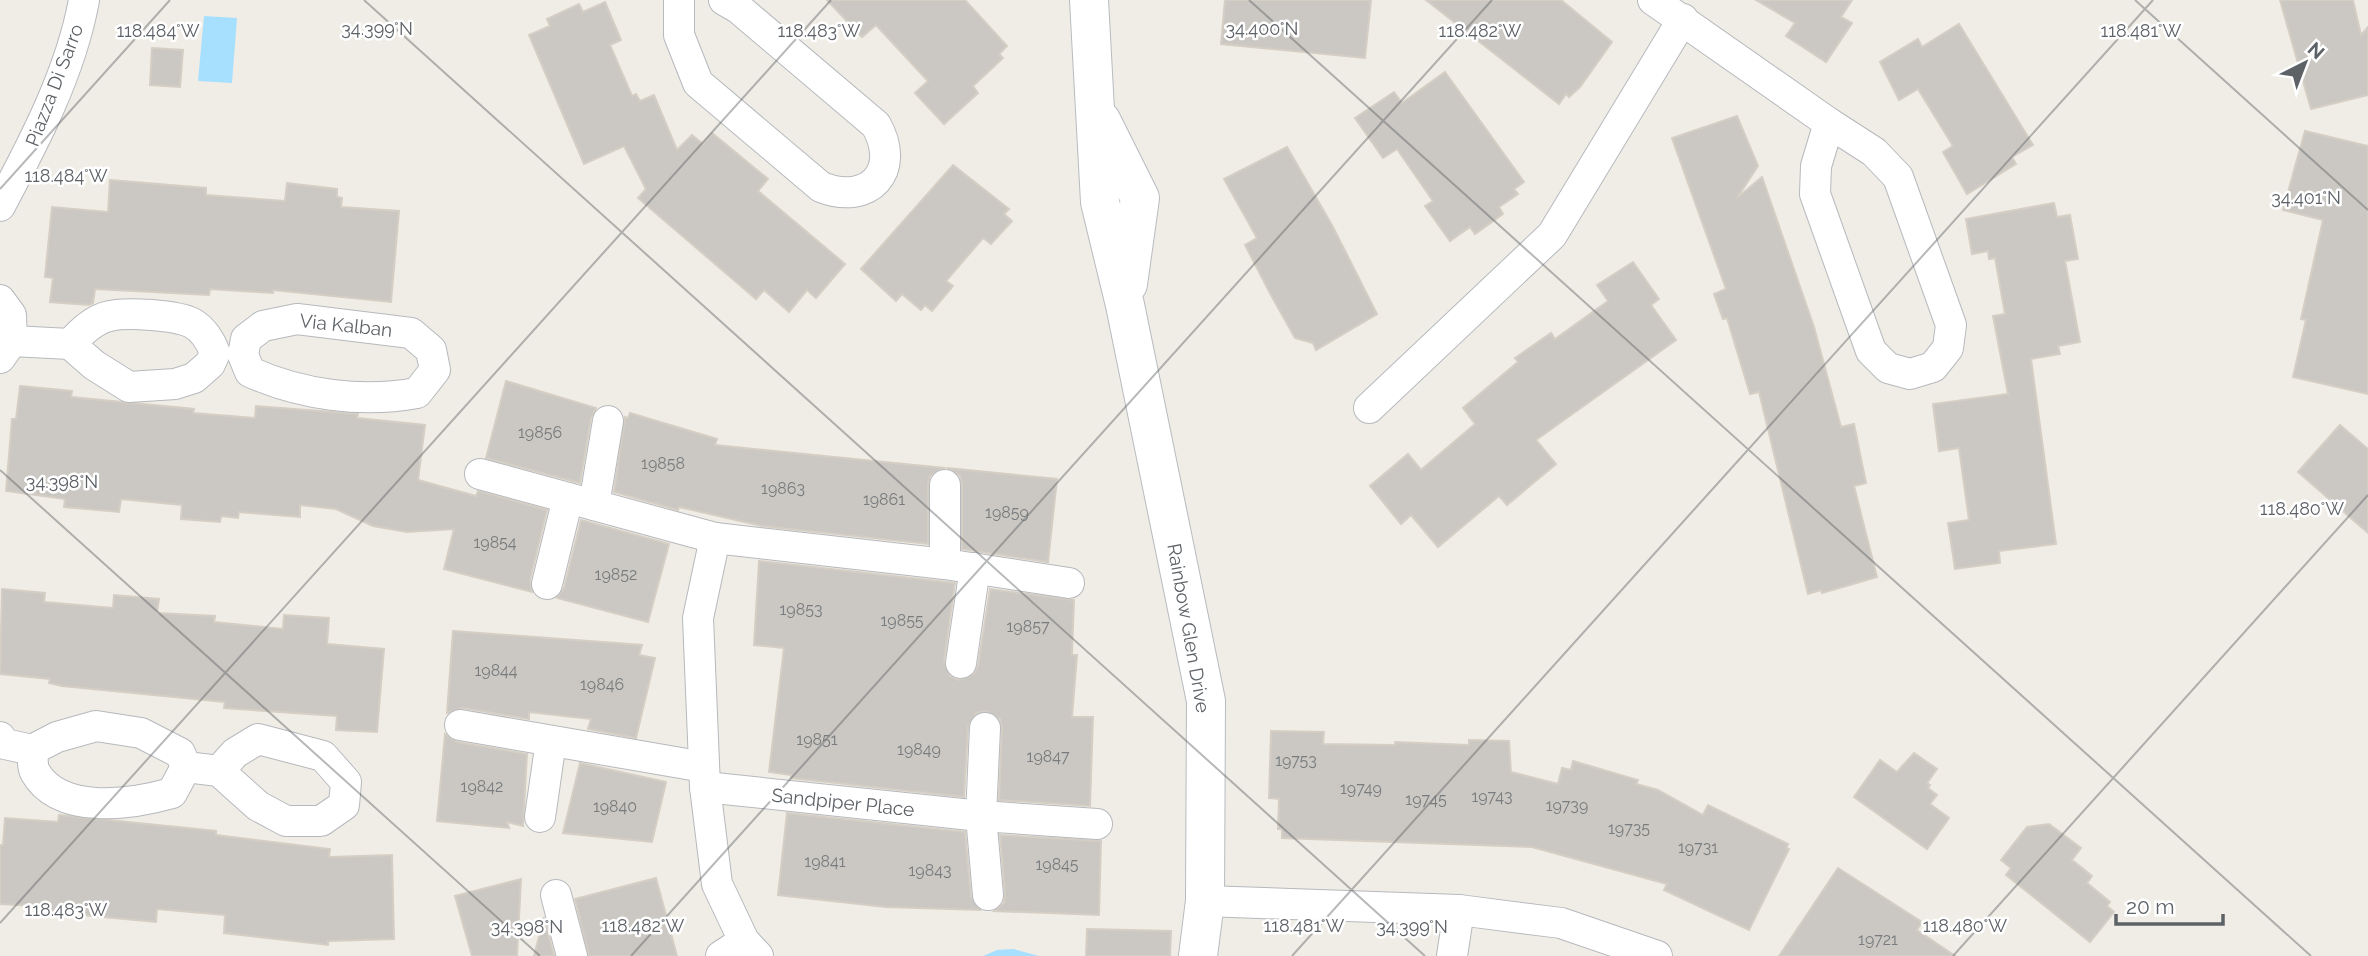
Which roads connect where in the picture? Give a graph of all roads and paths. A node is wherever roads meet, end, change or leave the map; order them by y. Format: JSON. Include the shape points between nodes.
{"nodes":[{"id":1,"x":679,"y":0,"type":"edge"},
{"id":2,"x":724,"y":0,"type":"edge"},
{"id":3,"x":1089,"y":0,"type":"edge"},
{"id":4,"x":1653,"y":0,"type":"edge"},
{"id":5,"x":80,"y":1,"type":"edge"},
{"id":6,"x":1683,"y":19,"type":"junction"},
{"id":7,"x":1829,"y":123,"type":"junction"},
{"id":8,"x":0,"y":206,"type":"edge"},
{"id":9,"x":0,"y":300,"type":"edge"},
{"id":10,"x":70,"y":344,"type":"junction"},
{"id":11,"x":6,"y":349,"type":"edge"},
{"id":12,"x":229,"y":354,"type":"junction"},
{"id":13,"x":1369,"y":408,"type":"dead end"},
{"id":14,"x":608,"y":421,"type":"dead end"},
{"id":15,"x":480,"y":474,"type":"dead end"},
{"id":16,"x":945,"y":485,"type":"dead end"},
{"id":17,"x":581,"y":502,"type":"junction"},
{"id":18,"x":715,"y":538,"type":"junction"},
{"id":19,"x":946,"y":564,"type":"junction"},
{"id":20,"x":975,"y":568,"type":"junction"},
{"id":21,"x":1069,"y":583,"type":"dead end"},
{"id":22,"x":547,"y":584,"type":"dead end"},
{"id":23,"x":961,"y":663,"type":"dead end"},
{"id":24,"x":460,"y":724,"type":"dead end"},
{"id":25,"x":985,"y":728,"type":"dead end"},
{"id":26,"x":551,"y":741,"type":"junction"},
{"id":27,"x":9,"y":746,"type":"edge"},
{"id":28,"x":186,"y":767,"type":"junction"},
{"id":29,"x":219,"y":771,"type":"dead end"},
{"id":30,"x":705,"y":777,"type":"junction"},
{"id":31,"x":981,"y":816,"type":"junction"},
{"id":32,"x":540,"y":817,"type":"dead end"},
{"id":33,"x":1097,"y":824,"type":"dead end"},
{"id":34,"x":556,"y":895,"type":"dead end"},
{"id":35,"x":988,"y":895,"type":"dead end"},
{"id":36,"x":1205,"y":901,"type":"junction"},
{"id":37,"x":1459,"y":910,"type":"junction"},
{"id":38,"x":741,"y":951,"type":"edge"},
{"id":39,"x":572,"y":956,"type":"edge"},
{"id":40,"x":1198,"y":956,"type":"edge"},
{"id":41,"x":1452,"y":956,"type":"edge"},
{"id":42,"x":1657,"y":956,"type":"edge"}],
"edges":[{"from":1,"to":2,"type":"street","via":[[680,35],[698,83],[821,187],[840,194],[860,192],[876,181],[886,163],[886,143],[876,125]]},
{"from":3,"to":36,"type":"street","name":"Rainbow Glen Drive","via":[[1093,106],[1140,198],[1125,305],[1206,701]]},
{"from":4,"to":6,"type":"street"},
{"from":5,"to":8,"type":"street","name":"Piazza Di Sarro","via":[[79,27],[34,142]]},
{"from":6,"to":7,"type":"street"},
{"from":6,"to":13,"type":"street","via":[[1552,235]]},
{"from":7,"to":7,"type":"street","via":[[1816,166],[1815,194],[1871,351],[1888,368],[1910,374],[1933,367],[1948,348],[1951,325],[1898,177],[1874,152]]},
{"from":9,"to":11,"type":"street","via":[[10,314]]},
{"from":10,"to":11,"type":"street"},
{"from":10,"to":12,"type":"street","name":"Via Kalban","via":[[97,321],[128,314],[192,323]]},
{"from":10,"to":12,"type":"street","name":"Via Kalban","via":[[130,387],[194,378]]},
{"from":12,"to":12,"type":"street","name":"Via Kalban","via":[[250,372],[314,393],[391,397],[417,393],[435,370],[431,350],[411,332],[297,319],[253,332]]},
{"from":14,"to":17,"type":"street"},
{"from":15,"to":17,"type":"street"},
{"from":16,"to":19,"type":"street"},
{"from":17,"to":18,"type":"street"},
{"from":17,"to":22,"type":"street"},
{"from":18,"to":19,"type":"street"},
{"from":18,"to":30,"type":"street","via":[[698,618]]},
{"from":19,"to":20,"type":"street"},
{"from":20,"to":21,"type":"street"},
{"from":20,"to":23,"type":"street"},
{"from":24,"to":26,"type":"street","name":"Sandpiper Place"},
{"from":25,"to":31,"type":"street"},
{"from":26,"to":30,"type":"street","name":"Sandpiper Place"},
{"from":26,"to":32,"type":"street"},
{"from":27,"to":28,"type":"street","via":[[96,726],[141,733],[180,753]]},
{"from":27,"to":28,"type":"street","via":[[54,792],[95,804],[138,802],[172,793]]},
{"from":28,"to":29,"type":"street"},
{"from":30,"to":31,"type":"street","name":"Sandpiper Place"},
{"from":30,"to":38,"type":"street","via":[[717,884]]},
{"from":31,"to":33,"type":"street","name":"Sandpiper Place"},
{"from":31,"to":35,"type":"street"},
{"from":34,"to":39,"type":"street"},
{"from":36,"to":37,"type":"street"},
{"from":36,"to":40,"type":"street","name":"Rainbow Glen Drive"},
{"from":37,"to":41,"type":"street"},
{"from":37,"to":42,"type":"street","via":[[1561,923]]}]}
